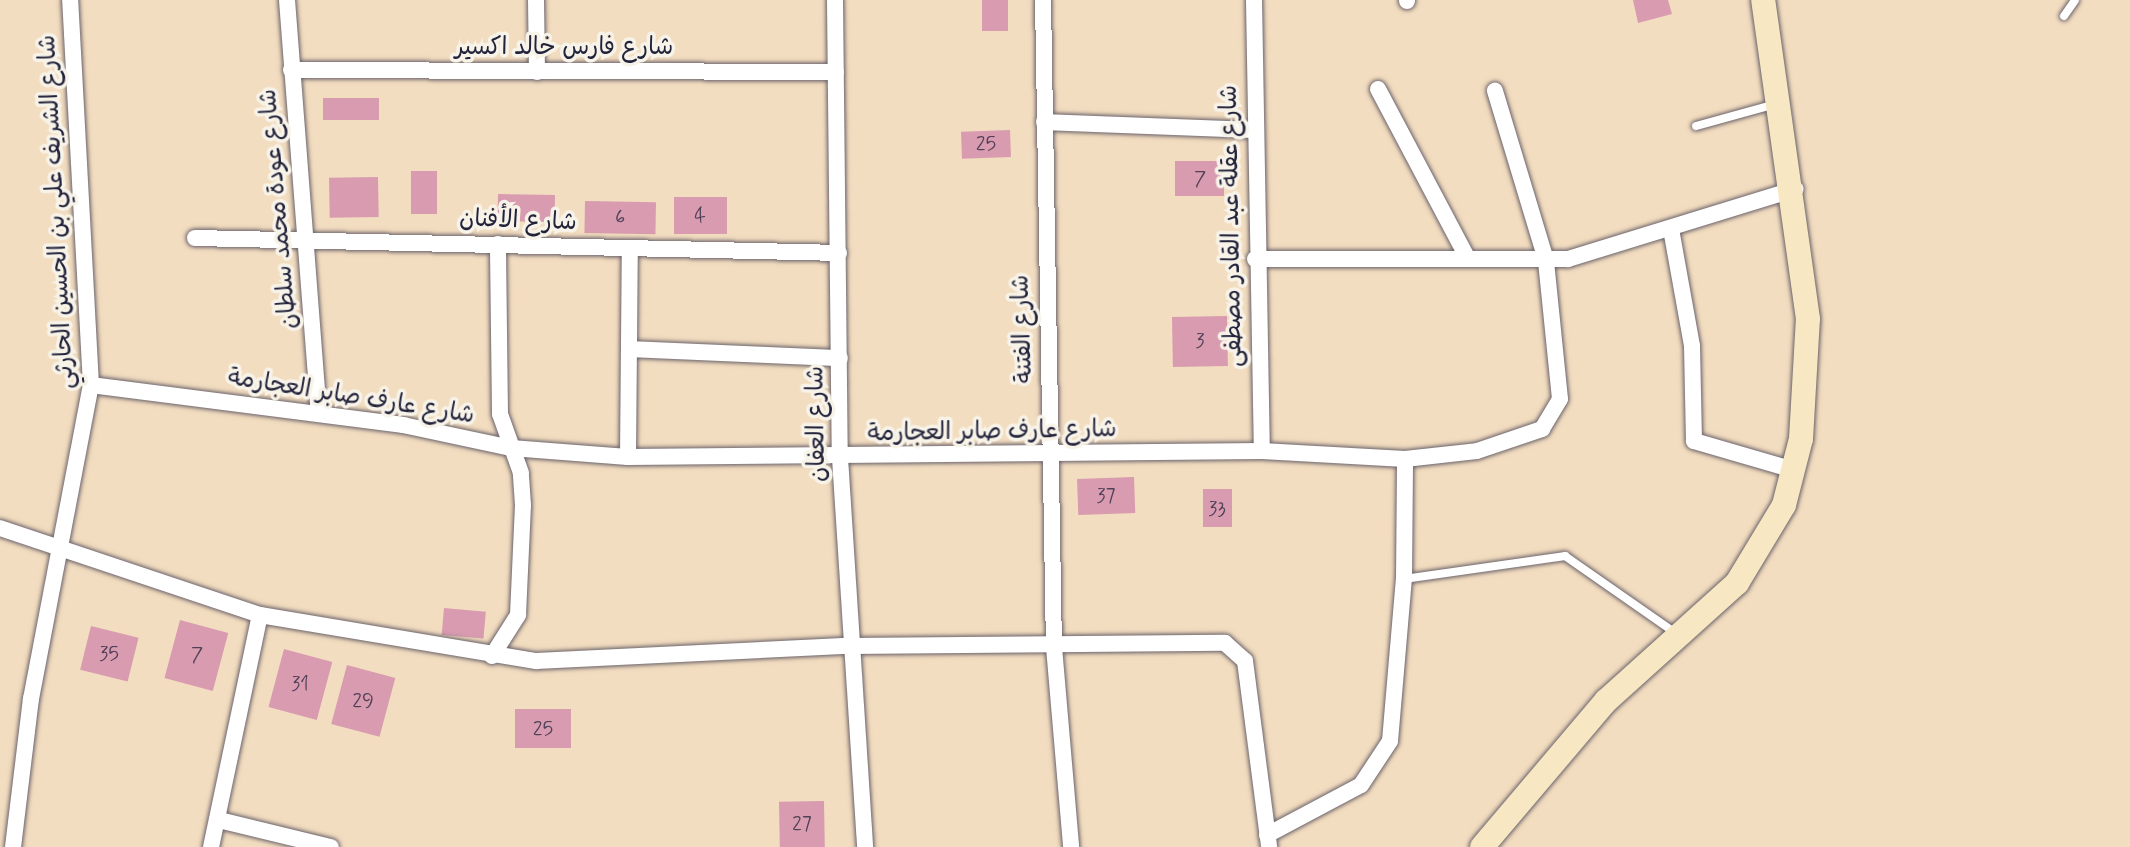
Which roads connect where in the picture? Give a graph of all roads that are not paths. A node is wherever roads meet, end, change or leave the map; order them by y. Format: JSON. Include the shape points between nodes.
{"nodes":[{"id":1,"x":70,"y":0,"type":"edge"},
{"id":2,"x":287,"y":0,"type":"edge"},
{"id":3,"x":536,"y":0,"type":"edge"},
{"id":4,"x":835,"y":0,"type":"edge"},
{"id":5,"x":1043,"y":0,"type":"edge"},
{"id":6,"x":1254,"y":0,"type":"edge"},
{"id":7,"x":1763,"y":0,"type":"edge"},
{"id":8,"x":2075,"y":0,"type":"edge"},
{"id":9,"x":2064,"y":16,"type":"dead end"},
{"id":10,"x":291,"y":70,"type":"junction"},
{"id":11,"x":537,"y":72,"type":"junction"},
{"id":12,"x":836,"y":72,"type":"junction"},
{"id":13,"x":1378,"y":89,"type":"dead end"},
{"id":14,"x":1495,"y":91,"type":"dead end"},
{"id":15,"x":1783,"y":102,"type":"junction"},
{"id":16,"x":1044,"y":122,"type":"junction"},
{"id":17,"x":1696,"y":126,"type":"dead end"},
{"id":18,"x":1252,"y":130,"type":"junction"},
{"id":19,"x":1795,"y":189,"type":"junction"},
{"id":20,"x":1671,"y":229,"type":"junction"},
{"id":21,"x":195,"y":238,"type":"dead end"},
{"id":22,"x":308,"y":239,"type":"junction"},
{"id":23,"x":498,"y":244,"type":"junction"},
{"id":24,"x":630,"y":248,"type":"junction"},
{"id":25,"x":839,"y":253,"type":"junction"},
{"id":26,"x":1467,"y":257,"type":"junction"},
{"id":27,"x":1255,"y":259,"type":"junction"},
{"id":28,"x":1546,"y":260,"type":"junction"},
{"id":29,"x":631,"y":349,"type":"junction"},
{"id":30,"x":840,"y":358,"type":"junction"},
{"id":31,"x":91,"y":385,"type":"junction"},
{"id":32,"x":319,"y":414,"type":"junction"},
{"id":33,"x":511,"y":448,"type":"junction"},
{"id":34,"x":1262,"y":451,"type":"junction"},
{"id":35,"x":1050,"y":456,"type":"junction"},
{"id":36,"x":628,"y":457,"type":"junction"},
{"id":37,"x":840,"y":458,"type":"junction"},
{"id":38,"x":1405,"y":459,"type":"junction"},
{"id":39,"x":1794,"y":470,"type":"junction"},
{"id":40,"x":0,"y":528,"type":"edge"},
{"id":41,"x":61,"y":545,"type":"junction"},
{"id":42,"x":1404,"y":579,"type":"junction"},
{"id":43,"x":260,"y":615,"type":"junction"},
{"id":44,"x":1678,"y":634,"type":"junction"},
{"id":45,"x":848,"y":646,"type":"junction"},
{"id":46,"x":1054,"y":647,"type":"junction"},
{"id":47,"x":492,"y":656,"type":"junction"},
{"id":48,"x":219,"y":820,"type":"junction"},
{"id":49,"x":1268,"y":841,"type":"edge"},
{"id":50,"x":13,"y":847,"type":"edge"},
{"id":51,"x":211,"y":847,"type":"edge"},
{"id":52,"x":331,"y":847,"type":"edge"},
{"id":53,"x":865,"y":847,"type":"edge"},
{"id":54,"x":1071,"y":847,"type":"edge"},
{"id":55,"x":1482,"y":847,"type":"edge"}],
"edges":[{"from":1,"to":31,"type":"street","name":"شارع الشريف علي بن الحسين الحارثي"},
{"from":2,"to":10,"type":"street","name":"شارع عودة محمد سلطان"},
{"from":3,"to":11,"type":"street"},
{"from":4,"to":12,"type":"street","name":"شارع العفان"},
{"from":5,"to":16,"type":"street","name":"شارع الفتنة"},
{"from":6,"to":18,"type":"street","name":"شارع عقلة عبد القادر مصطفى"},
{"from":7,"to":15,"type":"street"},
{"from":8,"to":9,"type":"lane"},
{"from":10,"to":11,"type":"street","name":"شارع فارس خالد اكسير"},
{"from":10,"to":22,"type":"street","name":"شارع عودة محمد سلطان"},
{"from":11,"to":12,"type":"street","name":"شارع فارس خالد اكسير"},
{"from":12,"to":25,"type":"street","name":"شارع العفان"},
{"from":13,"to":26,"type":"street"},
{"from":14,"to":28,"type":"street","name":"شارع عارف صابر العجارمة"},
{"from":15,"to":17,"type":"lane"},
{"from":15,"to":19,"type":"street"},
{"from":16,"to":18,"type":"street"},
{"from":16,"to":35,"type":"street","name":"شارع الفتنة"},
{"from":18,"to":27,"type":"street","name":"شارع عقلة عبد القادر مصطفى"},
{"from":19,"to":20,"type":"street"},
{"from":19,"to":39,"type":"street","via":[[1810,363]]},
{"from":20,"to":28,"type":"street","via":[[1588,257]]},
{"from":20,"to":39,"type":"street","via":[[1692,346],[1694,441]]},
{"from":21,"to":22,"type":"street","name":"شارع الأفنان"},
{"from":22,"to":23,"type":"street","name":"شارع الأفنان"},
{"from":22,"to":32,"type":"street","name":"شارع عودة محمد سلطان"},
{"from":23,"to":24,"type":"street","name":"شارع الأفنان"},
{"from":23,"to":33,"type":"street","via":[[499,403]]},
{"from":24,"to":25,"type":"street","name":"شارع الأفنان"},
{"from":24,"to":29,"type":"street"},
{"from":25,"to":30,"type":"street","name":"شارع العفان"},
{"from":26,"to":27,"type":"street"},
{"from":26,"to":28,"type":"street"},
{"from":27,"to":34,"type":"street","name":"شارع عقلة عبد القادر مصطفى"},
{"from":28,"to":38,"type":"street","name":"شارع عارف صابر العجارمة","via":[[1560,384],[1549,423],[1495,447]]},
{"from":29,"to":30,"type":"street"},
{"from":29,"to":36,"type":"street"},
{"from":30,"to":37,"type":"street","name":"شارع العفان"},
{"from":31,"to":32,"type":"street","name":"شارع عارف صابر العجارمة"},
{"from":31,"to":41,"type":"street","name":"شارع الشريف علي بن الحسين الحارثي"},
{"from":32,"to":33,"type":"street","name":"شارع عارف صابر العجارمة"},
{"from":33,"to":36,"type":"street","name":"شارع عارف صابر العجارمة"},
{"from":33,"to":47,"type":"street","via":[[523,485],[518,615]]},
{"from":34,"to":35,"type":"street","name":"شارع عارف صابر العجارمة"},
{"from":34,"to":38,"type":"street","name":"شارع عارف صابر العجارمة"},
{"from":35,"to":37,"type":"street","name":"شارع عارف صابر العجارمة"},
{"from":35,"to":46,"type":"street","name":"شارع الفتنة"},
{"from":36,"to":37,"type":"street","name":"شارع عارف صابر العجارمة"},
{"from":37,"to":45,"type":"street","name":"شارع العفان"},
{"from":38,"to":42,"type":"street"},
{"from":39,"to":44,"type":"street","via":[[1757,560]]},
{"from":40,"to":41,"type":"street"},
{"from":41,"to":43,"type":"street"},
{"from":41,"to":50,"type":"street","name":"شارع الشريف علي بن الحسين الحارثي"},
{"from":42,"to":44,"type":"lane","via":[[1556,554]]},
{"from":42,"to":49,"type":"street","via":[[1384,756],[1361,785]]},
{"from":43,"to":47,"type":"street"},
{"from":43,"to":48,"type":"street"},
{"from":44,"to":55,"type":"street","via":[[1573,737]]},
{"from":45,"to":46,"type":"street"},
{"from":45,"to":47,"type":"street","via":[[585,662]]},
{"from":45,"to":53,"type":"street","name":"شارع العفان"},
{"from":46,"to":49,"type":"street","via":[[1212,642],[1237,650],[1248,676]]},
{"from":46,"to":54,"type":"street","name":"شارع الفتنة"},
{"from":48,"to":51,"type":"street"},
{"from":48,"to":52,"type":"street"}]}
